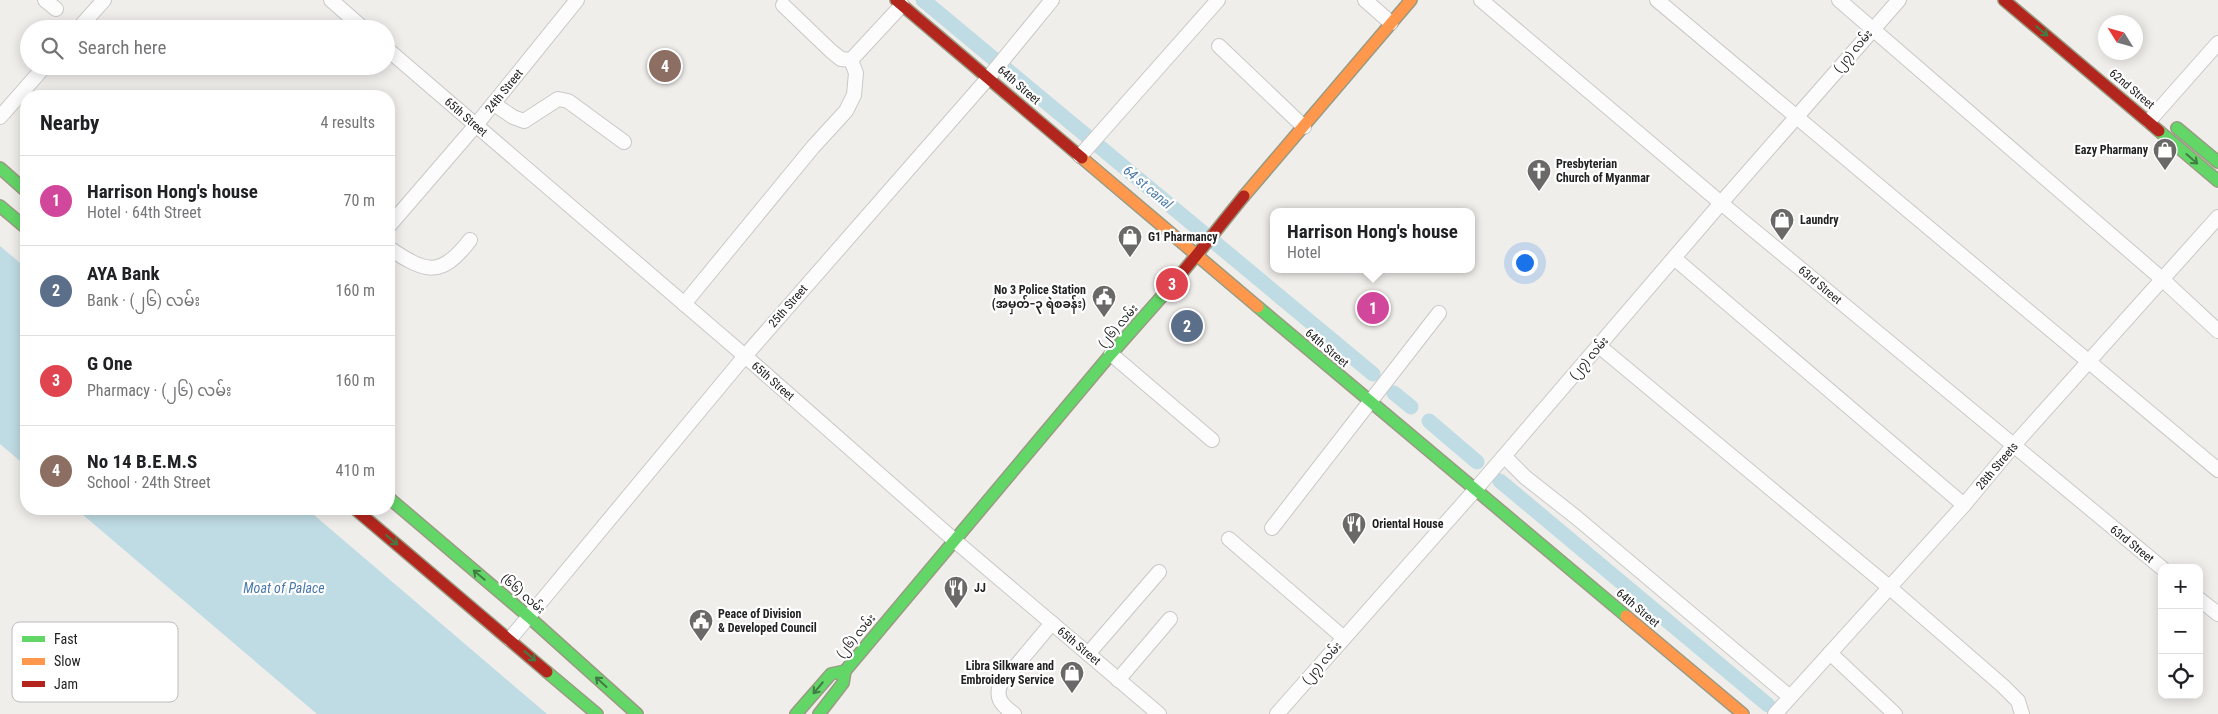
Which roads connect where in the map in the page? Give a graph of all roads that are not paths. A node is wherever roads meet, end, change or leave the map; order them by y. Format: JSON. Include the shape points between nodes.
{"nodes":[{"id":1,"x":104,"y":0,"type":"edge"},
{"id":2,"x":331,"y":0,"type":"edge"},
{"id":3,"x":577,"y":0,"type":"edge"},
{"id":4,"x":1052,"y":0,"type":"edge"},
{"id":5,"x":1218,"y":0,"type":"edge"},
{"id":6,"x":1365,"y":0,"type":"edge"},
{"id":7,"x":1411,"y":0,"type":"edge"},
{"id":8,"x":1481,"y":0,"type":"edge"},
{"id":9,"x":1657,"y":0,"type":"edge"},
{"id":10,"x":1839,"y":0,"type":"edge"},
{"id":11,"x":1898,"y":0,"type":"edge"},
{"id":12,"x":2004,"y":0,"type":"edge"},
{"id":13,"x":2022,"y":0,"type":"edge"},
{"id":14,"x":899,"y":3,"type":"edge"},
{"id":15,"x":783,"y":5,"type":"dead end"},
{"id":16,"x":2044,"y":18,"type":"dead end"},
{"id":17,"x":86,"y":20,"type":"edge"},
{"id":18,"x":354,"y":20,"type":"edge"},
{"id":19,"x":1391,"y":23,"type":"junction"},
{"id":20,"x":1873,"y":28,"type":"junction"},
{"id":21,"x":1219,"y":46,"type":"dead end"},
{"id":22,"x":2216,"y":49,"type":"edge"},
{"id":23,"x":395,"y":56,"type":"edge"},
{"id":24,"x":851,"y":60,"type":"junction"},
{"id":25,"x":996,"y":68,"type":"junction"},
{"id":26,"x":37,"y":75,"type":"edge"},
{"id":27,"x":24,"y":90,"type":"edge"},
{"id":28,"x":20,"y":94,"type":"edge"},
{"id":29,"x":494,"y":104,"type":"junction"},
{"id":30,"x":2152,"y":112,"type":"junction"},
{"id":31,"x":0,"y":117,"type":"edge"},
{"id":32,"x":1797,"y":117,"type":"junction"},
{"id":33,"x":476,"y":125,"type":"junction"},
{"id":34,"x":1304,"y":127,"type":"junction"},
{"id":35,"x":624,"y":142,"type":"dead end"},
{"id":36,"x":1089,"y":146,"type":"junction"},
{"id":37,"x":2218,"y":162,"type":"edge"},
{"id":38,"x":0,"y":168,"type":"edge"},
{"id":39,"x":2218,"y":182,"type":"edge"},
{"id":40,"x":20,"y":186,"type":"edge"},
{"id":41,"x":1721,"y":203,"type":"junction"},
{"id":42,"x":0,"y":206,"type":"edge"},
{"id":43,"x":2218,"y":217,"type":"edge"},
{"id":44,"x":395,"y":219,"type":"edge"},
{"id":45,"x":20,"y":223,"type":"edge"},
{"id":46,"x":470,"y":240,"type":"dead end"},
{"id":47,"x":395,"y":252,"type":"edge"},
{"id":48,"x":1198,"y":256,"type":"junction"},
{"id":49,"x":1674,"y":258,"type":"junction"},
{"id":50,"x":2162,"y":279,"type":"junction"},
{"id":51,"x":684,"y":304,"type":"junction"},
{"id":52,"x":1439,"y":313,"type":"dead end"},
{"id":53,"x":2218,"y":331,"type":"edge"},
{"id":54,"x":1599,"y":346,"type":"junction"},
{"id":55,"x":1111,"y":354,"type":"junction"},
{"id":56,"x":745,"y":356,"type":"junction"},
{"id":57,"x":2089,"y":362,"type":"junction"},
{"id":58,"x":1369,"y":401,"type":"junction"},
{"id":59,"x":1212,"y":440,"type":"dead end"},
{"id":60,"x":2013,"y":446,"type":"junction"},
{"id":61,"x":1504,"y":456,"type":"junction"},
{"id":62,"x":2218,"y":470,"type":"edge"},
{"id":63,"x":1484,"y":480,"type":"junction"},
{"id":64,"x":395,"y":503,"type":"edge"},
{"id":65,"x":1964,"y":505,"type":"junction"},
{"id":66,"x":362,"y":515,"type":"edge"},
{"id":67,"x":1272,"y":528,"type":"dead end"},
{"id":68,"x":1229,"y":539,"type":"dead end"},
{"id":69,"x":954,"y":540,"type":"junction"},
{"id":70,"x":2158,"y":565,"type":"edge"},
{"id":71,"x":1159,"y":572,"type":"dead end"},
{"id":72,"x":1889,"y":587,"type":"junction"},
{"id":73,"x":2203,"y":602,"type":"edge"},
{"id":74,"x":2218,"y":614,"type":"edge"},
{"id":75,"x":529,"y":618,"type":"junction"},
{"id":76,"x":1170,"y":619,"type":"dead end"},
{"id":77,"x":1052,"y":623,"type":"junction"},
{"id":78,"x":510,"y":638,"type":"junction"},
{"id":79,"x":1344,"y":638,"type":"junction"},
{"id":80,"x":1830,"y":653,"type":"junction"},
{"id":81,"x":1088,"y":654,"type":"junction"},
{"id":82,"x":845,"y":671,"type":"junction"},
{"id":83,"x":1118,"y":680,"type":"junction"},
{"id":84,"x":1790,"y":697,"type":"junction"},
{"id":85,"x":1777,"y":712,"type":"edge"},
{"id":86,"x":597,"y":714,"type":"edge"},
{"id":87,"x":638,"y":714,"type":"edge"},
{"id":88,"x":796,"y":714,"type":"edge"},
{"id":89,"x":818,"y":714,"type":"edge"},
{"id":90,"x":1014,"y":714,"type":"edge"},
{"id":91,"x":1159,"y":714,"type":"edge"},
{"id":92,"x":1277,"y":714,"type":"edge"},
{"id":93,"x":1743,"y":714,"type":"edge"},
{"id":94,"x":1895,"y":714,"type":"edge"},
{"id":95,"x":2022,"y":714,"type":"edge"}],
"edges":[{"from":1,"to":17,"type":"street"},
{"from":2,"to":18,"type":"street"},
{"from":3,"to":29,"type":"street","name":"24th Street"},
{"from":4,"to":25,"type":"street","name":"25th Street"},
{"from":5,"to":36,"type":"street"},
{"from":6,"to":19,"type":"street"},
{"from":7,"to":19,"type":"main road","name":"(၂၆) လမ်း"},
{"from":8,"to":41,"type":"street","name":"63rd Street"},
{"from":9,"to":32,"type":"street"},
{"from":10,"to":20,"type":"street"},
{"from":11,"to":20,"type":"street","name":"(၂၇) လမ်း"},
{"from":12,"to":30,"type":"main road","name":"62nd Street","one_way":true},
{"from":13,"to":16,"type":"main road"},
{"from":14,"to":24,"type":"street"},
{"from":14,"to":25,"type":"main road","name":"64th Street"},
{"from":15,"to":24,"type":"street","via":[[831,51]]},
{"from":19,"to":34,"type":"main road","name":"(၂၆) လမ်း"},
{"from":20,"to":32,"type":"street","name":"(၂၇) လမ်း"},
{"from":20,"to":50,"type":"street"},
{"from":21,"to":34,"type":"street"},
{"from":22,"to":30,"type":"street"},
{"from":23,"to":33,"type":"street","name":"65th Street"},
{"from":24,"to":51,"type":"street","via":[[856,73],[852,100],[846,111]]},
{"from":25,"to":36,"type":"main road","name":"64th Street"},
{"from":25,"to":56,"type":"street","name":"25th Street"},
{"from":26,"to":27,"type":"street"},
{"from":28,"to":31,"type":"street"},
{"from":29,"to":33,"type":"street","name":"24th Street"},
{"from":29,"to":35,"type":"street","via":[[524,121],[547,104],[558,99],[568,101]]},
{"from":30,"to":37,"type":"main road","name":"62nd Street"},
{"from":30,"to":39,"type":"main road","name":"62nd Street","one_way":true},
{"from":32,"to":41,"type":"street","name":"(၂၇) လမ်း"},
{"from":32,"to":57,"type":"street"},
{"from":33,"to":44,"type":"street","name":"24th Street"},
{"from":33,"to":51,"type":"street","name":"65th Street"},
{"from":34,"to":48,"type":"main road","name":"(၂၆) လမ်း","via":[[1205,242]]},
{"from":36,"to":48,"type":"main road","name":"64th Street"},
{"from":38,"to":40,"type":"main road"},
{"from":41,"to":49,"type":"street","name":"(၂၇) လမ်း"},
{"from":41,"to":60,"type":"street","name":"63rd Street"},
{"from":42,"to":45,"type":"main road"},
{"from":43,"to":50,"type":"street","name":"28th Streets"},
{"from":46,"to":47,"type":"street","via":[[445,265],[435,268],[422,267]]},
{"from":48,"to":55,"type":"main road","name":"(၂၆) လမ်း"},
{"from":48,"to":58,"type":"main road","name":"64th Street"},
{"from":49,"to":54,"type":"street","name":"(၂၇) လမ်း"},
{"from":49,"to":65,"type":"street"},
{"from":50,"to":53,"type":"street"},
{"from":50,"to":57,"type":"street","name":"28th Streets"},
{"from":51,"to":56,"type":"street","name":"65th Street"},
{"from":52,"to":58,"type":"street"},
{"from":54,"to":61,"type":"street","name":"(၂၇) လမ်း"},
{"from":54,"to":72,"type":"street"},
{"from":55,"to":59,"type":"street"},
{"from":55,"to":69,"type":"main road","name":"(၂၆) လမ်း"},
{"from":56,"to":69,"type":"street","name":"65th Street"},
{"from":56,"to":75,"type":"street","name":"25th Street"},
{"from":57,"to":60,"type":"street","name":"28th Streets"},
{"from":57,"to":62,"type":"street"},
{"from":58,"to":63,"type":"main road","name":"64th Street"},
{"from":58,"to":67,"type":"street"},
{"from":60,"to":65,"type":"street","name":"28th Streets"},
{"from":60,"to":70,"type":"street","name":"63rd Street"},
{"from":61,"to":63,"type":"street","name":"(၂၇) လမ်း"},
{"from":61,"to":84,"type":"street","via":[[1525,477]]},
{"from":63,"to":79,"type":"street","name":"(၂၇) လမ်း"},
{"from":63,"to":93,"type":"main road","name":"64th Street"},
{"from":75,"to":64,"type":"main road","name":"(၆၆) လမ်း","one_way":true},
{"from":65,"to":72,"type":"street","name":"28th Streets"},
{"from":66,"to":78,"type":"main road","one_way":true},
{"from":68,"to":79,"type":"street"},
{"from":69,"to":77,"type":"street","name":"65th Street"},
{"from":69,"to":82,"type":"main road","name":"(၂၆) လမ်း"},
{"from":71,"to":81,"type":"street"},
{"from":72,"to":80,"type":"street","name":"28th Streets"},
{"from":72,"to":95,"type":"street","via":[[2003,686],[2018,701]]},
{"from":73,"to":74,"type":"street"},
{"from":75,"to":78,"type":"street","name":"25th Street"},
{"from":87,"to":75,"type":"main road","name":"(၆၆) လမ်း","one_way":true},
{"from":76,"to":83,"type":"street"},
{"from":77,"to":81,"type":"street","name":"65th Street"},
{"from":77,"to":90,"type":"street","via":[[1000,685],[999,700]]},
{"from":78,"to":86,"type":"main road","one_way":true},
{"from":79,"to":92,"type":"street","name":"(၂၇) လမ်း"},
{"from":80,"to":84,"type":"street","name":"28th Streets"},
{"from":80,"to":94,"type":"street"},
{"from":81,"to":83,"type":"street","name":"65th Street"},
{"from":82,"to":88,"type":"main road","name":"(၂၆) လမ်း","one_way":true,"via":[[831,674]]},
{"from":82,"to":89,"type":"main road","name":"(၂၆) လမ်း","via":[[843,683]]},
{"from":83,"to":91,"type":"street","name":"65th Street"},
{"from":84,"to":85,"type":"street","name":"28th Streets"}]}
